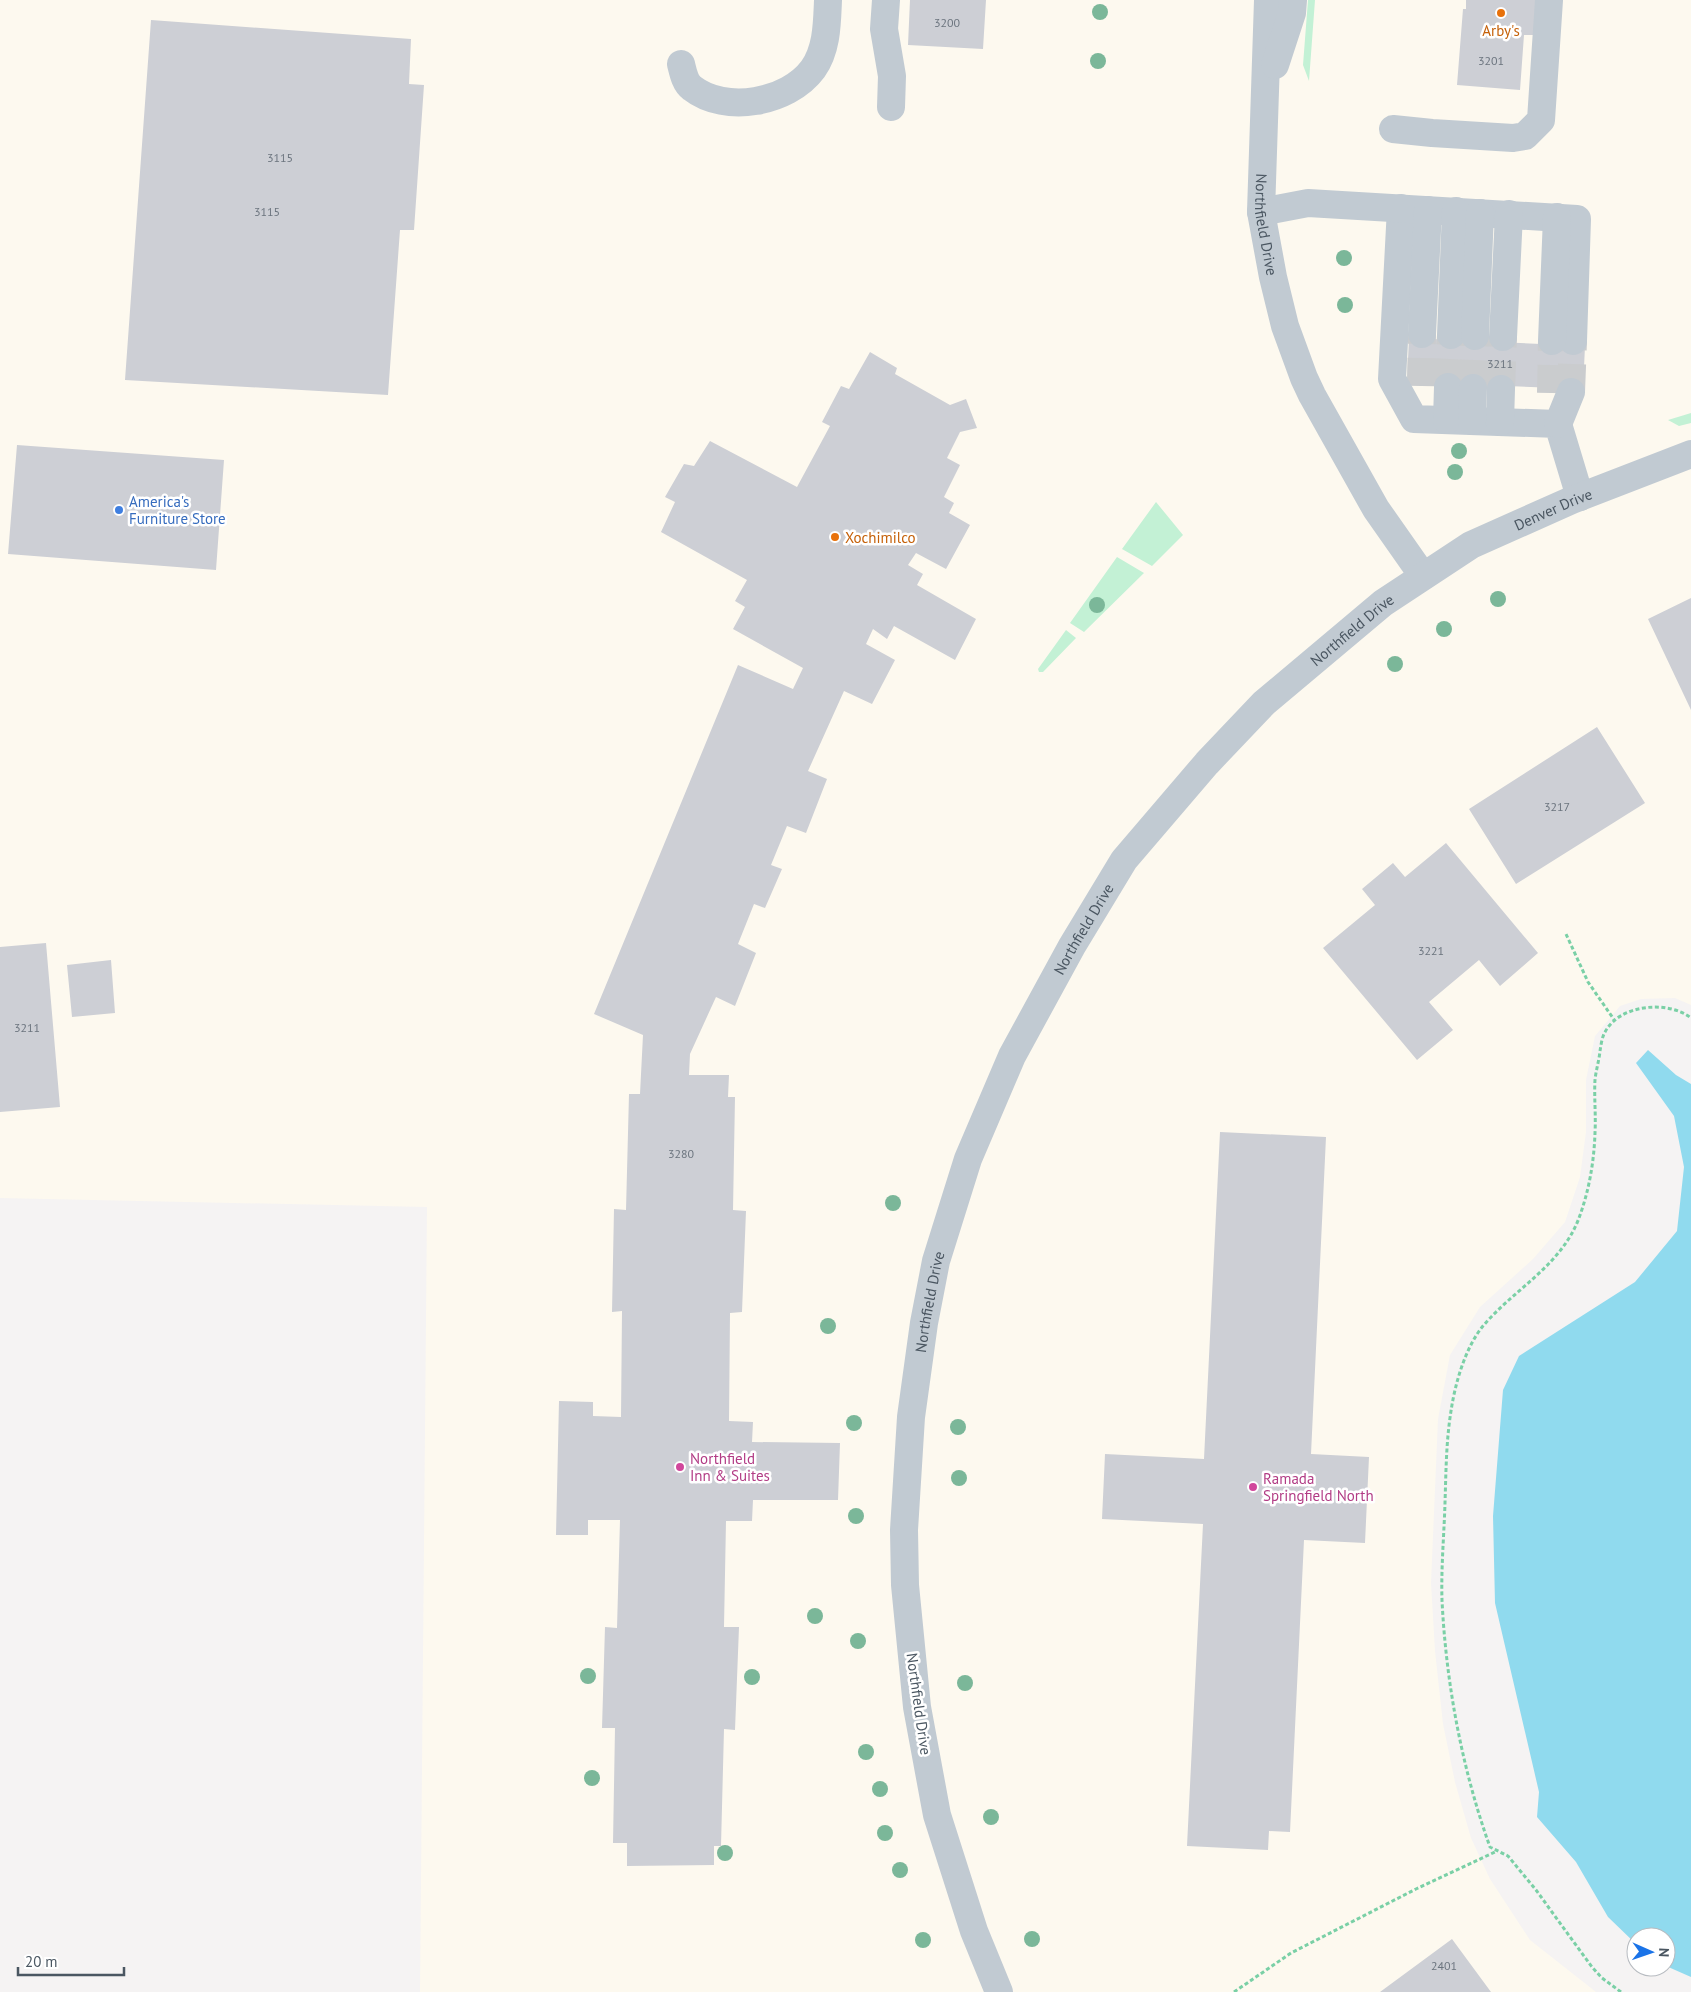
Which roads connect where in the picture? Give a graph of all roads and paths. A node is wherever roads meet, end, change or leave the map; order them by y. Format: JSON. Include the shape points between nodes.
{"nodes":[{"id":1,"x":828,"y":0,"type":"edge"},
{"id":2,"x":886,"y":0,"type":"edge"},
{"id":3,"x":1268,"y":0,"type":"edge"},
{"id":4,"x":1293,"y":0,"type":"edge"},
{"id":5,"x":1548,"y":0,"type":"edge"},
{"id":6,"x":681,"y":64,"type":"dead end"},
{"id":7,"x":1265,"y":95,"type":"junction"},
{"id":8,"x":891,"y":107,"type":"dead end"},
{"id":9,"x":1393,"y":129,"type":"dead end"},
{"id":10,"x":1401,"y":208,"type":"junction"},
{"id":11,"x":1428,"y":210,"type":"junction"},
{"id":12,"x":1261,"y":212,"type":"junction"},
{"id":13,"x":1468,"y":212,"type":"junction"},
{"id":14,"x":1509,"y":214,"type":"junction"},
{"id":15,"x":1422,"y":334,"type":"tunnel mouth"},
{"id":16,"x":1463,"y":335,"type":"tunnel mouth"},
{"id":17,"x":1504,"y":337,"type":"tunnel mouth"},
{"id":18,"x":1563,"y":341,"type":"tunnel mouth"},
{"id":19,"x":1420,"y":386,"type":"tunnel mouth"},
{"id":20,"x":1460,"y":387,"type":"tunnel mouth"},
{"id":21,"x":1501,"y":389,"type":"tunnel mouth"},
{"id":22,"x":1561,"y":393,"type":"tunnel mouth"},
{"id":23,"x":1419,"y":419,"type":"junction"},
{"id":24,"x":1459,"y":420,"type":"junction"},
{"id":25,"x":1500,"y":422,"type":"junction"},
{"id":26,"x":1554,"y":424,"type":"junction"},
{"id":27,"x":1691,"y":454,"type":"edge"},
{"id":28,"x":1580,"y":497,"type":"junction"},
{"id":29,"x":1423,"y":576,"type":"junction"},
{"id":30,"x":1566,"y":934,"type":"dead end"},
{"id":31,"x":1691,"y":1018,"type":"edge"},
{"id":32,"x":1615,"y":1021,"type":"junction"},
{"id":33,"x":1497,"y":1851,"type":"junction"},
{"id":34,"x":999,"y":1992,"type":"edge"},
{"id":35,"x":1234,"y":1992,"type":"edge"},
{"id":36,"x":1621,"y":1992,"type":"edge"}],
"edges":[{"from":1,"to":6,"type":"street","via":[[820,57],[797,84],[772,97],[734,103],[718,101],[690,87]]},
{"from":2,"to":8,"type":"street","via":[[884,29],[892,76]]},
{"from":3,"to":7,"type":"street","name":"Northfield Drive"},
{"from":4,"to":7,"type":"street","via":[[1292,13]]},
{"from":5,"to":9,"type":"street","via":[[1541,120],[1525,136],[1513,138]]},
{"from":7,"to":12,"type":"street","name":"Northfield Drive"},
{"from":10,"to":11,"type":"street"},
{"from":10,"to":12,"type":"street","via":[[1308,203]]},
{"from":10,"to":23,"type":"street","via":[[1392,379],[1414,418]]},
{"from":11,"to":13,"type":"street"},
{"from":11,"to":15,"type":"street"},
{"from":12,"to":29,"type":"street","name":"Northfield Drive","via":[[1285,326],[1304,378],[1376,508]]},
{"from":13,"to":14,"type":"street"},
{"from":13,"to":16,"type":"street"},
{"from":14,"to":17,"type":"street"},
{"from":14,"to":18,"type":"street","via":[[1567,218]]},
{"from":19,"to":23,"type":"street"},
{"from":20,"to":24,"type":"street"},
{"from":21,"to":25,"type":"street"},
{"from":22,"to":26,"type":"street"},
{"from":23,"to":24,"type":"street"},
{"from":24,"to":25,"type":"street"},
{"from":25,"to":26,"type":"street"},
{"from":26,"to":28,"type":"street"},
{"from":27,"to":28,"type":"street","name":"Denver Drive"},
{"from":28,"to":29,"type":"street","name":"Denver Drive","via":[[1471,545]]},
{"from":29,"to":34,"type":"street","name":"Northfield Drive","via":[[1383,603],[1264,703],[1207,762],[1124,860],[1012,1056],[968,1159],[936,1261],[916,1370],[907,1466],[904,1530],[908,1631],[917,1708],[937,1815],[974,1931]]},
{"from":30,"to":32,"type":"path","via":[[1588,982]]},
{"from":31,"to":32,"type":"path","via":[[1666,1006],[1629,1012]]},
{"from":32,"to":33,"type":"path","via":[[1605,1033],[1601,1046],[1595,1079],[1593,1163],[1578,1220],[1565,1245],[1541,1272],[1481,1329],[1458,1372],[1450,1413],[1442,1598],[1444,1633],[1458,1728],[1477,1812],[1490,1847]]},
{"from":33,"to":35,"type":"path","via":[[1291,1952]]},
{"from":33,"to":36,"type":"path","via":[[1514,1862],[1592,1967]]}]}
